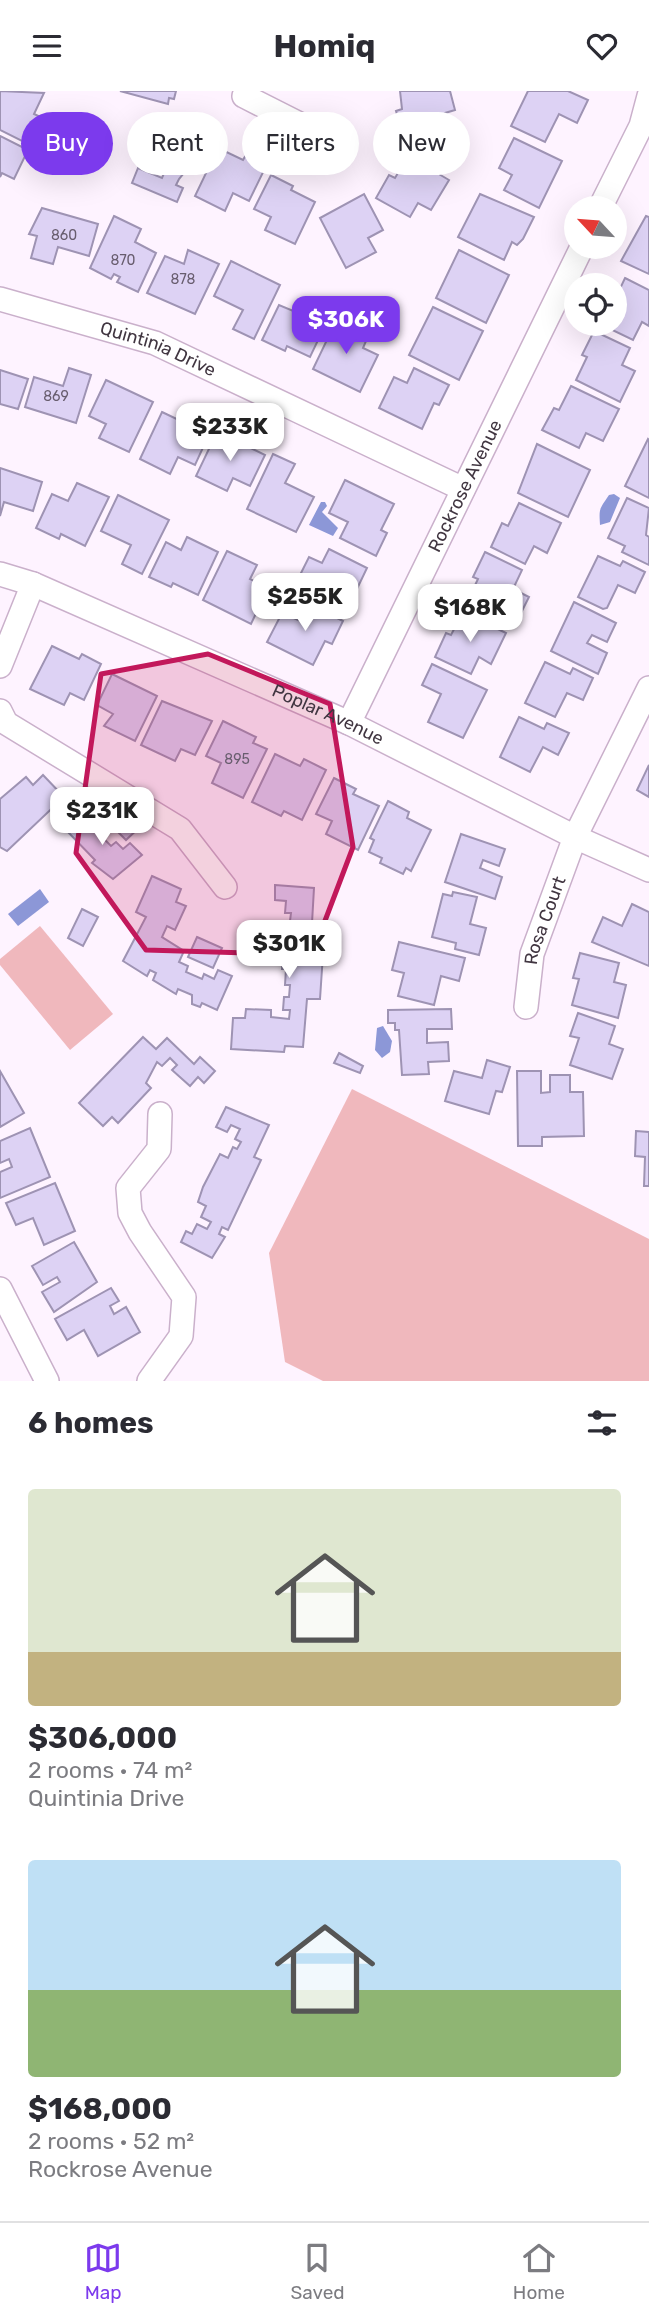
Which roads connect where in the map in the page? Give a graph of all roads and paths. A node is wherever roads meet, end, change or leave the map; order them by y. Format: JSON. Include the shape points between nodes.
{"nodes":[{"id":1,"x":247,"y":91,"type":"edge"},
{"id":2,"x":649,"y":96,"type":"edge"},
{"id":3,"x":276,"y":112,"type":"edge"},
{"id":4,"x":606,"y":196,"type":"edge"},
{"id":5,"x":576,"y":259,"type":"edge"},
{"id":6,"x":0,"y":299,"type":"edge"},
{"id":7,"x":463,"y":489,"type":"junction"},
{"id":8,"x":0,"y":574,"type":"edge"},
{"id":9,"x":33,"y":584,"type":"junction"},
{"id":10,"x":0,"y":666,"type":"edge"},
{"id":11,"x":649,"y":688,"type":"edge"},
{"id":12,"x":0,"y":711,"type":"edge"},
{"id":13,"x":349,"y":723,"type":"junction"},
{"id":14,"x":575,"y":837,"type":"junction"},
{"id":15,"x":649,"y":870,"type":"edge"},
{"id":16,"x":225,"y":887,"type":"dead end"},
{"id":17,"x":526,"y":1007,"type":"dead end"},
{"id":18,"x":160,"y":1114,"type":"dead end"},
{"id":19,"x":0,"y":1289,"type":"edge"},
{"id":20,"x":47,"y":1381,"type":"edge"},
{"id":21,"x":149,"y":1381,"type":"edge"}],
"edges":[{"from":1,"to":3,"type":"street","via":[[244,96]]},
{"from":2,"to":4,"type":"street","via":[[640,127]]},
{"from":5,"to":7,"type":"street","name":"Rockrose Avenue"},
{"from":6,"to":7,"type":"street","name":"Quintinia Drive","via":[[155,343]]},
{"from":7,"to":13,"type":"street","name":"Rockrose Avenue"},
{"from":8,"to":9,"type":"street","name":"Poplar Avenue"},
{"from":9,"to":10,"type":"street"},
{"from":9,"to":13,"type":"street","name":"Poplar Avenue"},
{"from":11,"to":14,"type":"street","name":"Rosa Court"},
{"from":12,"to":16,"type":"street","via":[[6,723],[180,829]]},
{"from":13,"to":14,"type":"street","name":"Poplar Avenue"},
{"from":14,"to":15,"type":"street","name":"Poplar Avenue"},
{"from":14,"to":17,"type":"street","name":"Rosa Court","via":[[532,954]]},
{"from":18,"to":21,"type":"street","via":[[159,1149],[128,1188],[130,1213],[184,1297],[181,1336]]},
{"from":19,"to":20,"type":"street"}]}
